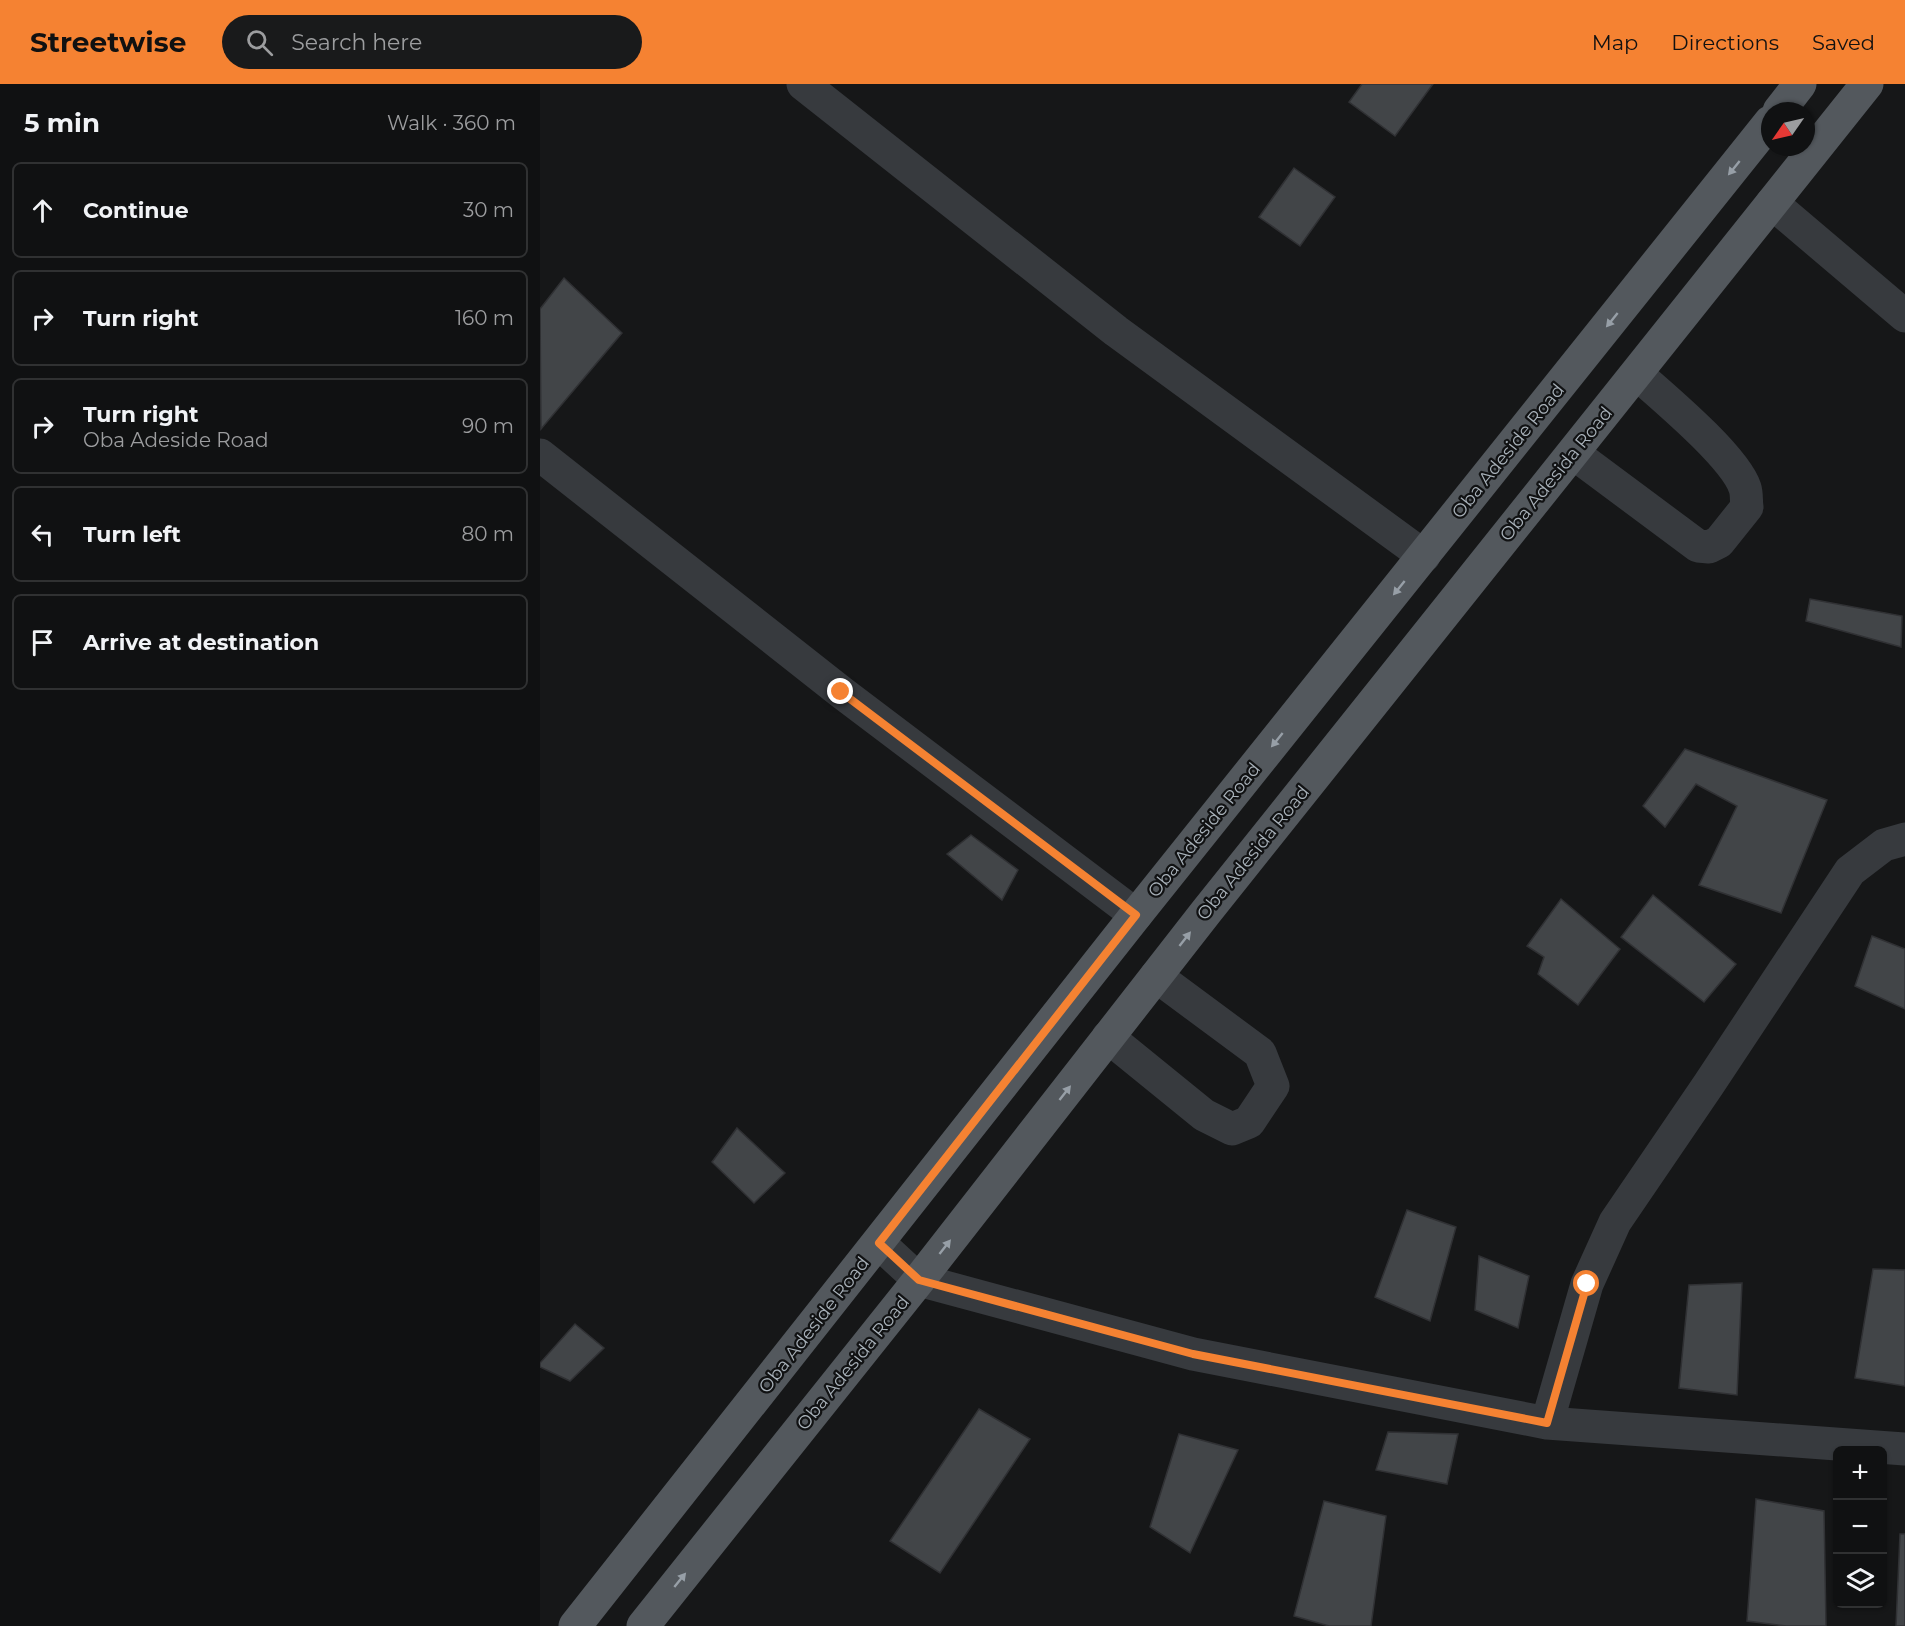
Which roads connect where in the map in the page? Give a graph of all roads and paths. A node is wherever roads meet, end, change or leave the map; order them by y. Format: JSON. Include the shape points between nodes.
{"nodes":[{"id":1,"x":803,"y":84,"type":"edge"},
{"id":2,"x":1800,"y":84,"type":"edge"},
{"id":3,"x":1867,"y":84,"type":"edge"},
{"id":4,"x":1786,"y":102,"type":"edge"},
{"id":5,"x":1761,"y":133,"type":"edge"},
{"id":6,"x":1772,"y":203,"type":"junction"},
{"id":7,"x":1905,"y":316,"type":"edge"},
{"id":8,"x":1637,"y":374,"type":"junction"},
{"id":9,"x":1573,"y":453,"type":"junction"},
{"id":10,"x":540,"y":455,"type":"edge"},
{"id":11,"x":1424,"y":556,"type":"junction"},
{"id":12,"x":1905,"y":839,"type":"edge"},
{"id":13,"x":1136,"y":915,"type":"junction"},
{"id":14,"x":1156,"y":976,"type":"junction"},
{"id":15,"x":1108,"y":1037,"type":"junction"},
{"id":16,"x":879,"y":1243,"type":"junction"},
{"id":17,"x":919,"y":1280,"type":"junction"},
{"id":18,"x":1547,"y":1423,"type":"junction"},
{"id":19,"x":1905,"y":1449,"type":"edge"},
{"id":20,"x":575,"y":1626,"type":"edge"},
{"id":21,"x":643,"y":1626,"type":"edge"}],
"edges":[{"from":1,"to":11,"type":"street","via":[[1116,332]]},
{"from":2,"to":4,"type":"main road"},
{"from":3,"to":6,"type":"main road","name":"Oba Adesida Road"},
{"from":5,"to":11,"type":"main road","name":"Oba Adeside Road","one_way":true},
{"from":6,"to":7,"type":"street"},
{"from":6,"to":8,"type":"main road","name":"Oba Adesida Road"},
{"from":8,"to":9,"type":"main road","name":"Oba Adesida Road"},
{"from":8,"to":9,"type":"street","via":[[1731,465],[1745,488],[1747,507],[1719,542],[1709,547],[1698,546]]},
{"from":14,"to":9,"type":"main road","name":"Oba Adesida Road","one_way":true},
{"from":10,"to":13,"type":"street","via":[[841,692]]},
{"from":11,"to":13,"type":"main road","name":"Oba Adeside Road","one_way":true},
{"from":12,"to":18,"type":"street","via":[[1884,845],[1850,871],[1615,1222],[1587,1284]]},
{"from":13,"to":16,"type":"main road","name":"Oba Adeside Road"},
{"from":14,"to":15,"type":"main road","name":"Oba Adesida Road"},
{"from":14,"to":15,"type":"street","via":[[1260,1053],[1273,1086],[1249,1122],[1232,1129],[1204,1115]]},
{"from":17,"to":15,"type":"main road","name":"Oba Adesida Road","one_way":true},
{"from":16,"to":17,"type":"street"},
{"from":16,"to":20,"type":"main road","name":"Oba Adeside Road"},
{"from":17,"to":18,"type":"street","via":[[1193,1354]]},
{"from":21,"to":17,"type":"main road","name":"Oba Adesida Road","one_way":true},
{"from":18,"to":19,"type":"street"}]}
